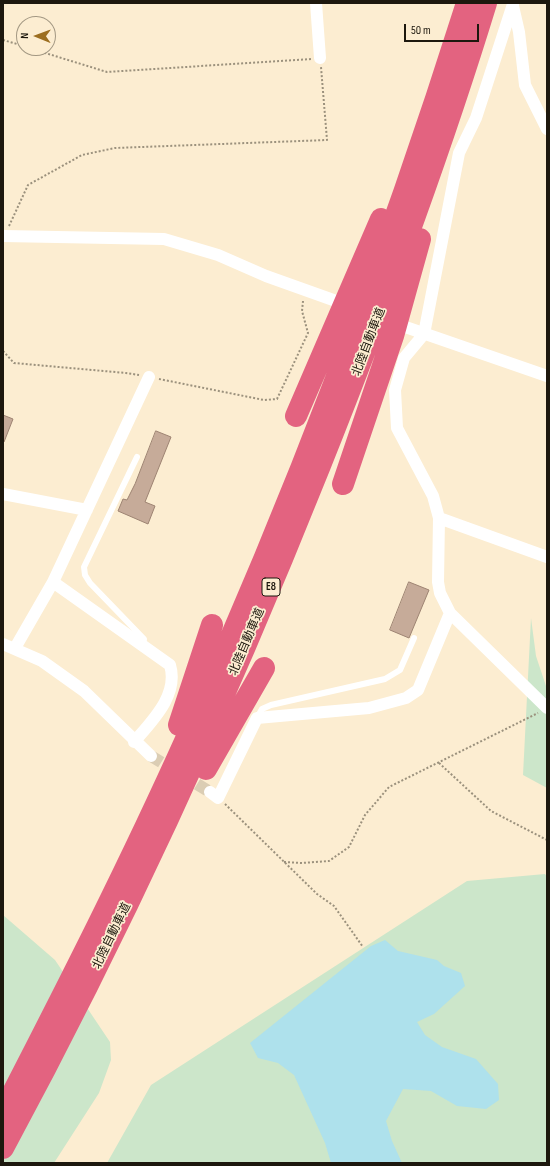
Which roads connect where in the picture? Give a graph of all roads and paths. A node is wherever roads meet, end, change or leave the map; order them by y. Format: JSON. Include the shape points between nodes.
{"nodes":[{"id":1,"x":316,"y":3,"type":"edge"},
{"id":2,"x":466,"y":3,"type":"edge"},
{"id":3,"x":486,"y":3,"type":"edge"},
{"id":4,"x":513,"y":3,"type":"edge"},
{"id":5,"x":3,"y":40,"type":"edge"},
{"id":6,"x":16,"y":44,"type":"edge"},
{"id":7,"x":471,"y":52,"type":"junction"},
{"id":8,"x":55,"y":56,"type":"edge"},
{"id":9,"x":320,"y":58,"type":"junction"},
{"id":10,"x":547,"y":130,"type":"edge"},
{"id":11,"x":3,"y":236,"type":"edge"},
{"id":12,"x":304,"y":290,"type":"junction"},
{"id":13,"x":419,"y":332,"type":"junction"},
{"id":14,"x":3,"y":351,"type":"edge"},
{"id":15,"x":547,"y":376,"type":"edge"},
{"id":16,"x":149,"y":377,"type":"junction"},
{"id":17,"x":296,"y":416,"type":"dead end"},
{"id":18,"x":137,"y":457,"type":"dead end"},
{"id":19,"x":343,"y":484,"type":"dead end"},
{"id":20,"x":3,"y":494,"type":"edge"},
{"id":21,"x":87,"y":510,"type":"junction"},
{"id":22,"x":439,"y":518,"type":"junction"},
{"id":23,"x":547,"y":557,"type":"edge"},
{"id":24,"x":53,"y":582,"type":"junction"},
{"id":25,"x":450,"y":613,"type":"junction"},
{"id":26,"x":212,"y":625,"type":"dead end"},
{"id":27,"x":414,"y":638,"type":"dead end"},
{"id":28,"x":3,"y":644,"type":"edge"},
{"id":29,"x":143,"y":645,"type":"junction"},
{"id":30,"x":16,"y":648,"type":"junction"},
{"id":31,"x":264,"y":668,"type":"dead end"},
{"id":32,"x":544,"y":710,"type":"edge"},
{"id":33,"x":257,"y":718,"type":"junction"},
{"id":34,"x":134,"y":742,"type":"junction"},
{"id":35,"x":151,"y":756,"type":"tunnel mouth"},
{"id":36,"x":439,"y":764,"type":"junction"},
{"id":37,"x":214,"y":795,"type":"joint"},
{"id":38,"x":547,"y":840,"type":"edge"},
{"id":39,"x":284,"y":862,"type":"junction"},
{"id":40,"x":96,"y":928,"type":"junction"},
{"id":41,"x":363,"y":946,"type":"dead end"},
{"id":42,"x":56,"y":1048,"type":"junction"},
{"id":43,"x":3,"y":1112,"type":"edge"},
{"id":44,"x":3,"y":1148,"type":"edge"}],
"edges":[{"from":1,"to":9,"type":"street"},
{"from":2,"to":17,"type":"highway","via":[[420,126]]},
{"from":2,"to":40,"type":"highway","name":"北陸自動車道","number":"E8","via":[[394,225],[306,456],[188,736]]},
{"from":3,"to":7,"type":"highway","name":"北陸自動車道","number":"E8"},
{"from":4,"to":10,"type":"street","via":[[525,85]]},
{"from":4,"to":13,"type":"street","via":[[476,118],[459,154]]},
{"from":5,"to":6,"type":"path"},
{"from":7,"to":19,"type":"highway","via":[[393,336]]},
{"from":7,"to":42,"type":"highway","name":"北陸自動車道","number":"E8","via":[[382,306],[295,528],[184,786]]},
{"from":8,"to":9,"type":"path","via":[[107,72]]},
{"from":9,"to":11,"type":"path","via":[[327,140],[115,148],[82,155],[28,186]]},
{"from":11,"to":12,"type":"street","via":[[164,239],[218,255]]},
{"from":12,"to":13,"type":"street"},
{"from":12,"to":16,"type":"path","via":[[302,311],[308,333],[277,399],[264,400]]},
{"from":13,"to":15,"type":"street"},
{"from":13,"to":22,"type":"street","via":[[404,358],[395,390],[397,428],[433,496]]},
{"from":14,"to":16,"type":"path","via":[[14,363]]},
{"from":16,"to":21,"type":"street"},
{"from":18,"to":29,"type":"lane","via":[[84,567],[90,583],[144,639]]},
{"from":20,"to":21,"type":"street"},
{"from":21,"to":24,"type":"street"},
{"from":22,"to":23,"type":"street"},
{"from":22,"to":25,"type":"street","via":[[438,582],[440,593]]},
{"from":24,"to":29,"type":"street"},
{"from":24,"to":30,"type":"street"},
{"from":25,"to":32,"type":"street"},
{"from":25,"to":33,"type":"street","via":[[418,690],[406,698],[369,708]]},
{"from":26,"to":40,"type":"highway","via":[[156,787]]},
{"from":27,"to":33,"type":"lane","via":[[400,670],[385,680],[271,705],[262,709]]},
{"from":28,"to":30,"type":"street"},
{"from":29,"to":34,"type":"street","via":[[170,665],[173,676],[170,689],[157,715]]},
{"from":30,"to":34,"type":"street","via":[[42,661],[84,691]]},
{"from":31,"to":42,"type":"highway","via":[[180,815],[93,983]]},
{"from":32,"to":36,"type":"path"},
{"from":33,"to":37,"type":"street"},
{"from":34,"to":35,"type":"street"},
{"from":36,"to":38,"type":"path","via":[[491,811]]},
{"from":36,"to":39,"type":"path","via":[[389,787],[365,815],[349,847],[329,861]]},
{"from":37,"to":39,"type":"path"},
{"from":39,"to":41,"type":"path","via":[[317,894],[334,906]]},
{"from":40,"to":43,"type":"highway","name":"北陸自動車道","number":"E8"},
{"from":42,"to":44,"type":"highway","name":"北陸自動車道","number":"E8"}]}
